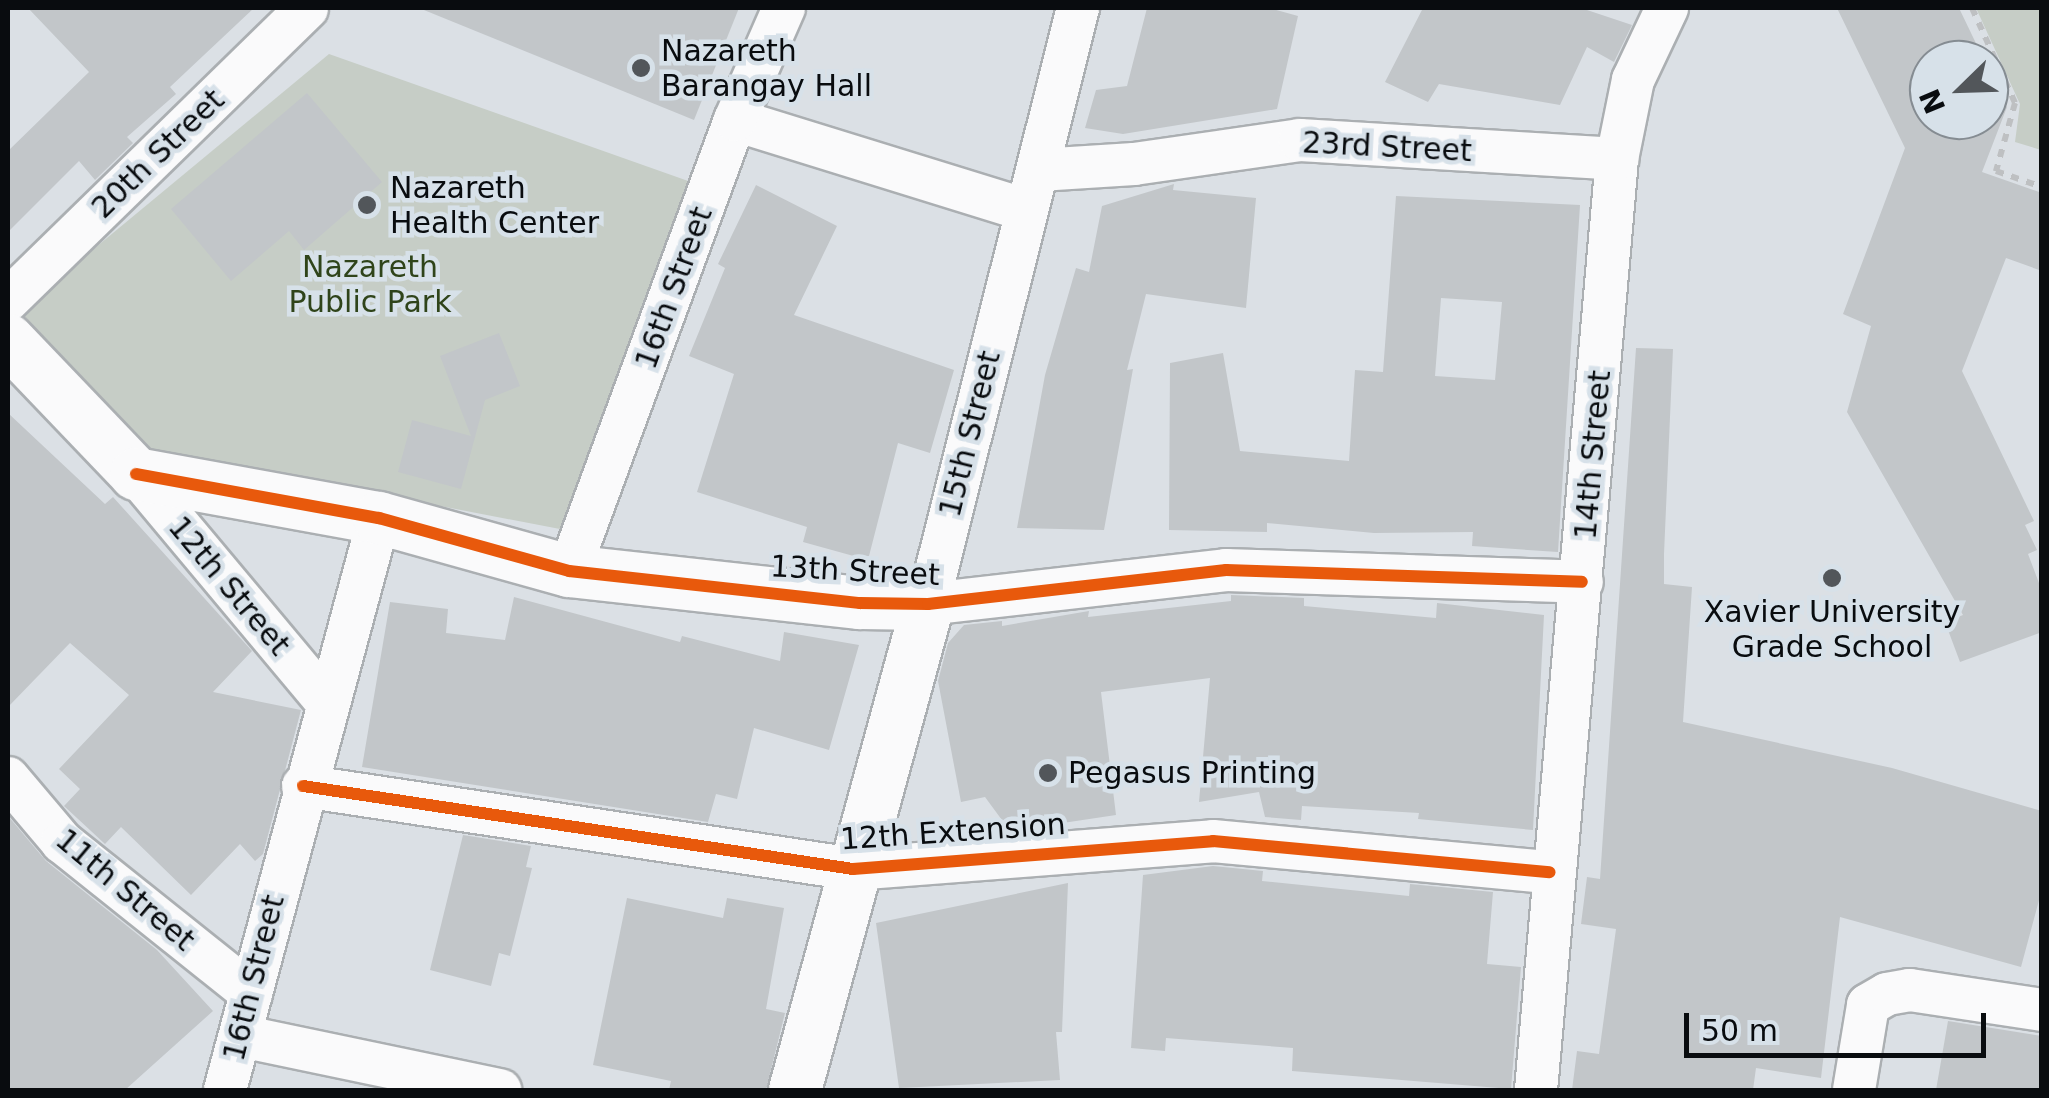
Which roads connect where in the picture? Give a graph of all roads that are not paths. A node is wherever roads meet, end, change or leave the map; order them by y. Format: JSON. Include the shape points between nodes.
{"nodes":[{"id":1,"x":784,"y":8,"type":"edge"},
{"id":2,"x":1078,"y":8,"type":"edge"},
{"id":3,"x":1667,"y":8,"type":"edge"},
{"id":4,"x":300,"y":10,"type":"edge"},
{"id":5,"x":736,"y":120,"type":"junction"},
{"id":6,"x":1617,"y":158,"type":"junction"},
{"id":7,"x":1039,"y":170,"type":"junction"},
{"id":8,"x":1025,"y":210,"type":"junction"},
{"id":9,"x":8,"y":300,"type":"edge"},
{"id":10,"x":8,"y":340,"type":"edge"},
{"id":11,"x":136,"y":474,"type":"junction"},
{"id":12,"x":379,"y":518,"type":"junction"},
{"id":13,"x":569,"y":571,"type":"junction"},
{"id":14,"x":1582,"y":582,"type":"junction"},
{"id":15,"x":928,"y":604,"type":"junction"},
{"id":16,"x":326,"y":702,"type":"junction"},
{"id":17,"x":8,"y":778,"type":"edge"},
{"id":18,"x":303,"y":786,"type":"junction"},
{"id":19,"x":854,"y":869,"type":"junction"},
{"id":20,"x":1550,"y":872,"type":"junction"},
{"id":21,"x":251,"y":993,"type":"junction"},
{"id":22,"x":2042,"y":1010,"type":"edge"},
{"id":23,"x":240,"y":1036,"type":"junction"},
{"id":24,"x":225,"y":1090,"type":"edge"},
{"id":25,"x":500,"y":1090,"type":"edge"},
{"id":26,"x":796,"y":1090,"type":"edge"},
{"id":27,"x":1536,"y":1090,"type":"edge"},
{"id":28,"x":1854,"y":1090,"type":"edge"}],
"edges":[{"from":1,"to":5,"type":"street","name":"16th Street"},
{"from":2,"to":7,"type":"street","name":"15th Street"},
{"from":3,"to":6,"type":"street","name":"14th Street","via":[[1634,80]]},
{"from":4,"to":9,"type":"street","name":"20th Street"},
{"from":5,"to":8,"type":"street"},
{"from":5,"to":13,"type":"street","name":"16th Street"},
{"from":6,"to":7,"type":"street","name":"23rd Street","via":[[1300,140]]},
{"from":6,"to":14,"type":"street","name":"14th Street"},
{"from":7,"to":8,"type":"street","name":"15th Street"},
{"from":8,"to":15,"type":"street","name":"15th Street"},
{"from":10,"to":11,"type":"street","name":"12th Street"},
{"from":11,"to":12,"type":"street","name":"13th Street"},
{"from":11,"to":16,"type":"street","name":"12th Street"},
{"from":12,"to":13,"type":"street","name":"13th Street"},
{"from":12,"to":16,"type":"street","name":"16th Street"},
{"from":13,"to":15,"type":"street","name":"13th Street"},
{"from":14,"to":15,"type":"street","name":"13th Street","via":[[1226,570]]},
{"from":14,"to":20,"type":"street","name":"14th Street"},
{"from":15,"to":19,"type":"street","name":"15th Street"},
{"from":16,"to":18,"type":"street","name":"16th Street"},
{"from":17,"to":21,"type":"street","name":"11th Street","via":[[62,842]]},
{"from":18,"to":19,"type":"street","name":"12th Extension"},
{"from":18,"to":21,"type":"street","name":"16th Street"},
{"from":19,"to":20,"type":"street","name":"12th Extension","via":[[1213,841]]},
{"from":19,"to":26,"type":"street","name":"15th Street"},
{"from":20,"to":27,"type":"street","name":"14th Street"},
{"from":21,"to":23,"type":"street","name":"16th Street"},
{"from":22,"to":28,"type":"street","via":[[1910,990],[1887,994],[1868,1005]]},
{"from":23,"to":24,"type":"street","name":"16th Street"},
{"from":23,"to":25,"type":"street"}]}
